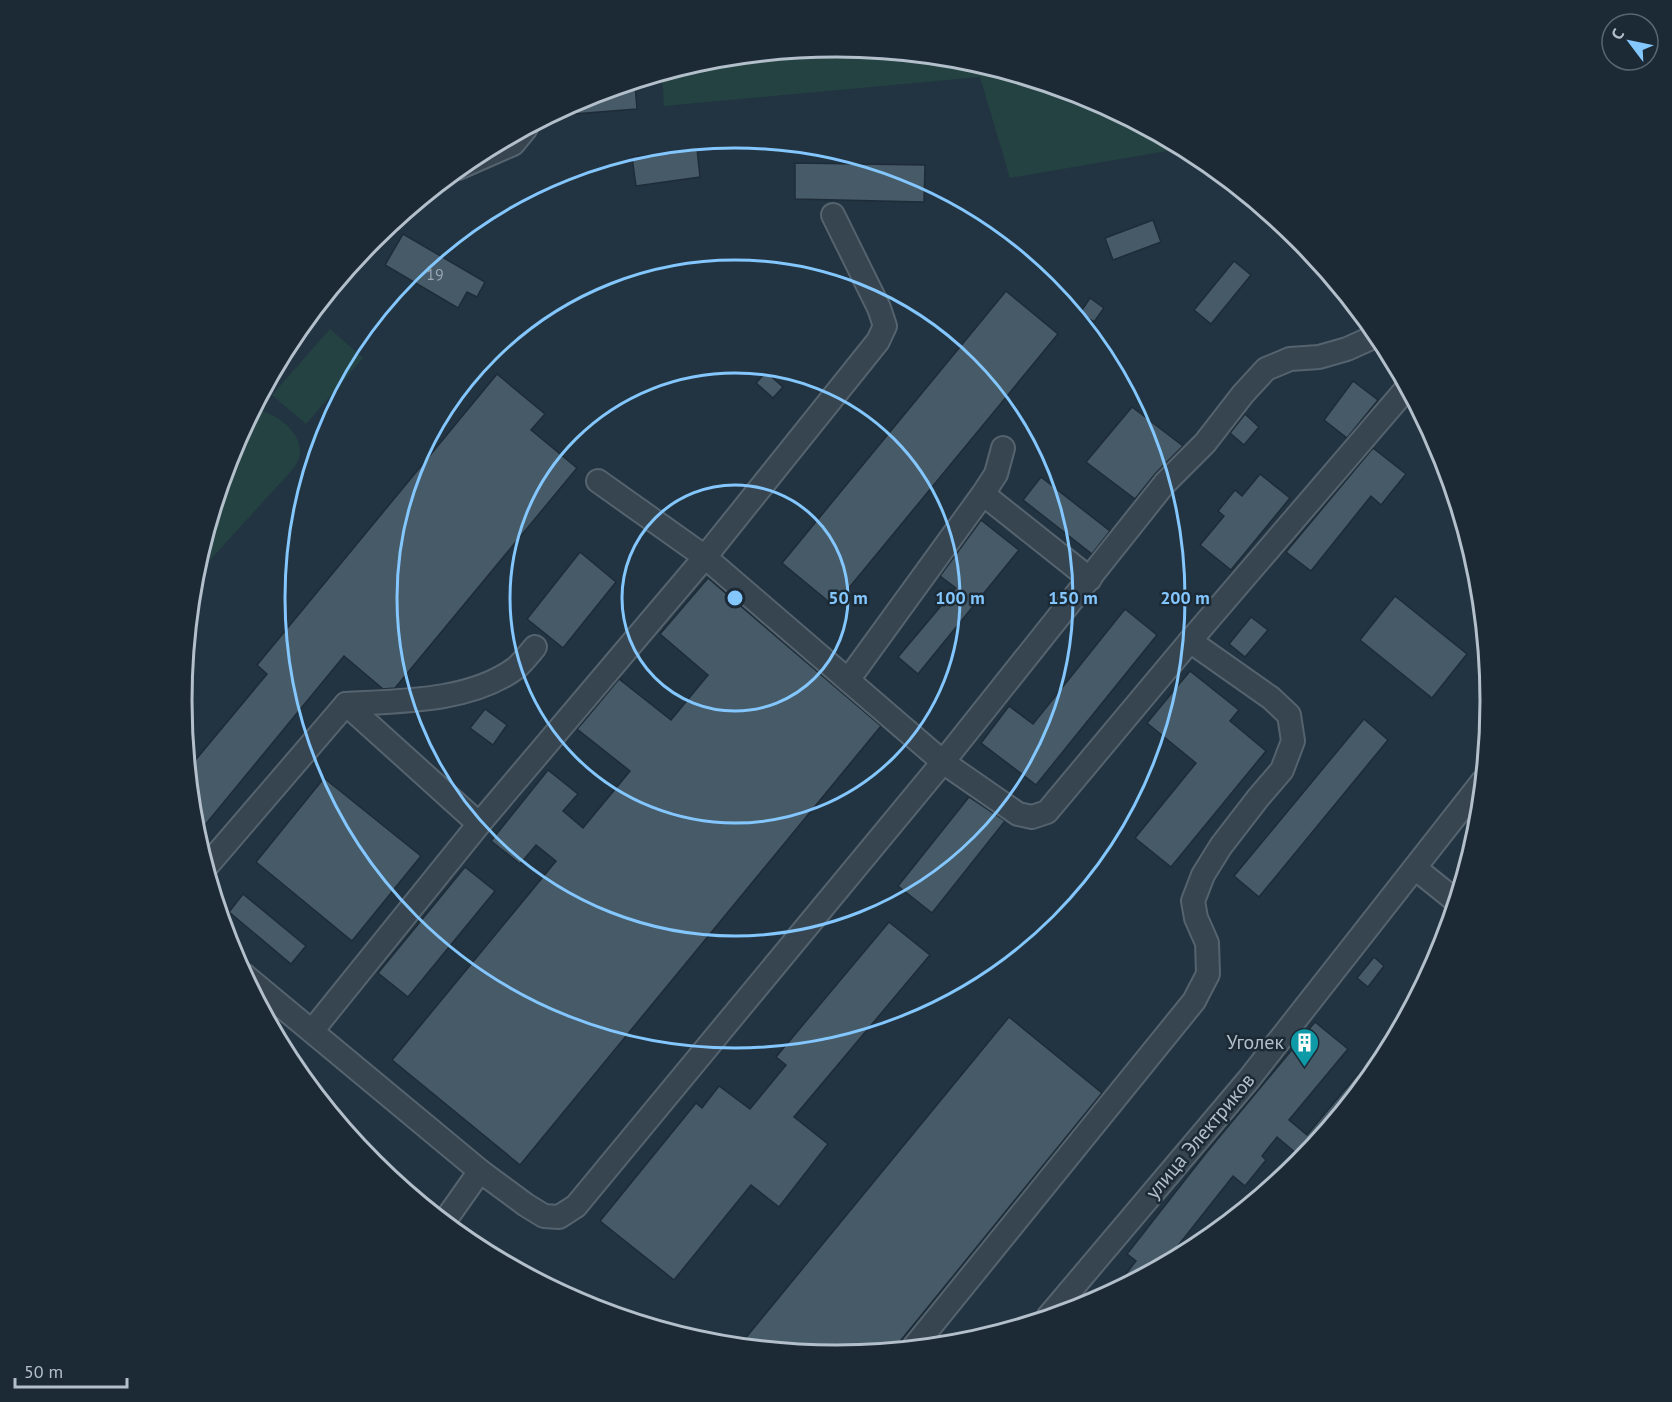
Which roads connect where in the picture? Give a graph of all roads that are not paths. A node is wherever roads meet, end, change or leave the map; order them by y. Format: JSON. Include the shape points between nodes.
{"nodes":[{"id":1,"x":833,"y":215,"type":"dead end"},
{"id":2,"x":1368,"y":339,"type":"edge"},
{"id":3,"x":1402,"y":394,"type":"edge"},
{"id":4,"x":1004,"y":448,"type":"dead end"},
{"id":5,"x":598,"y":481,"type":"dead end"},
{"id":6,"x":983,"y":494,"type":"junction"},
{"id":7,"x":705,"y":557,"type":"junction"},
{"id":8,"x":1090,"y":579,"type":"junction"},
{"id":9,"x":1190,"y":641,"type":"junction"},
{"id":10,"x":535,"y":647,"type":"dead end"},
{"id":11,"x":848,"y":680,"type":"junction"},
{"id":12,"x":346,"y":704,"type":"junction"},
{"id":13,"x":943,"y":762,"type":"junction"},
{"id":14,"x":1473,"y":794,"type":"edge"},
{"id":15,"x":478,"y":824,"type":"junction"},
{"id":16,"x":212,"y":860,"type":"edge"},
{"id":17,"x":1415,"y":868,"type":"junction"},
{"id":18,"x":1450,"y":896,"type":"edge"},
{"id":19,"x":259,"y":987,"type":"edge"},
{"id":20,"x":312,"y":1031,"type":"junction"},
{"id":21,"x":480,"y":1170,"type":"junction"},
{"id":22,"x":449,"y":1215,"type":"edge"},
{"id":23,"x":1058,"y":1305,"type":"edge"},
{"id":24,"x":920,"y":1339,"type":"edge"}],
"edges":[{"from":1,"to":7,"type":"street","via":[[885,326],[878,340]]},
{"from":2,"to":8,"type":"street","via":[[1347,349],[1319,357],[1290,359],[1266,369],[1205,443],[1165,483]]},
{"from":3,"to":9,"type":"street"},
{"from":4,"to":6,"type":"street","via":[[996,474]]},
{"from":5,"to":7,"type":"street"},
{"from":6,"to":8,"type":"street"},
{"from":6,"to":11,"type":"street"},
{"from":7,"to":11,"type":"street"},
{"from":7,"to":15,"type":"street"},
{"from":8,"to":13,"type":"street"},
{"from":9,"to":13,"type":"street","via":[[1047,812],[1032,817],[1018,814]]},
{"from":9,"to":24,"type":"street","via":[[1289,715],[1293,741],[1282,770],[1221,846],[1196,892],[1193,901],[1207,943],[1208,974],[1187,1010]]},
{"from":10,"to":12,"type":"street","via":[[516,667],[484,685],[434,699]]},
{"from":11,"to":13,"type":"street"},
{"from":12,"to":15,"type":"street"},
{"from":12,"to":16,"type":"street"},
{"from":13,"to":21,"type":"street","via":[[576,1206],[559,1217],[544,1216]]},
{"from":14,"to":17,"type":"street","name":"улица Электриков"},
{"from":15,"to":20,"type":"street"},
{"from":17,"to":18,"type":"street"},
{"from":17,"to":23,"type":"street","name":"улица Электриков","via":[[1249,1079]]},
{"from":19,"to":20,"type":"street"},
{"from":20,"to":21,"type":"street"},
{"from":21,"to":22,"type":"street"}]}
